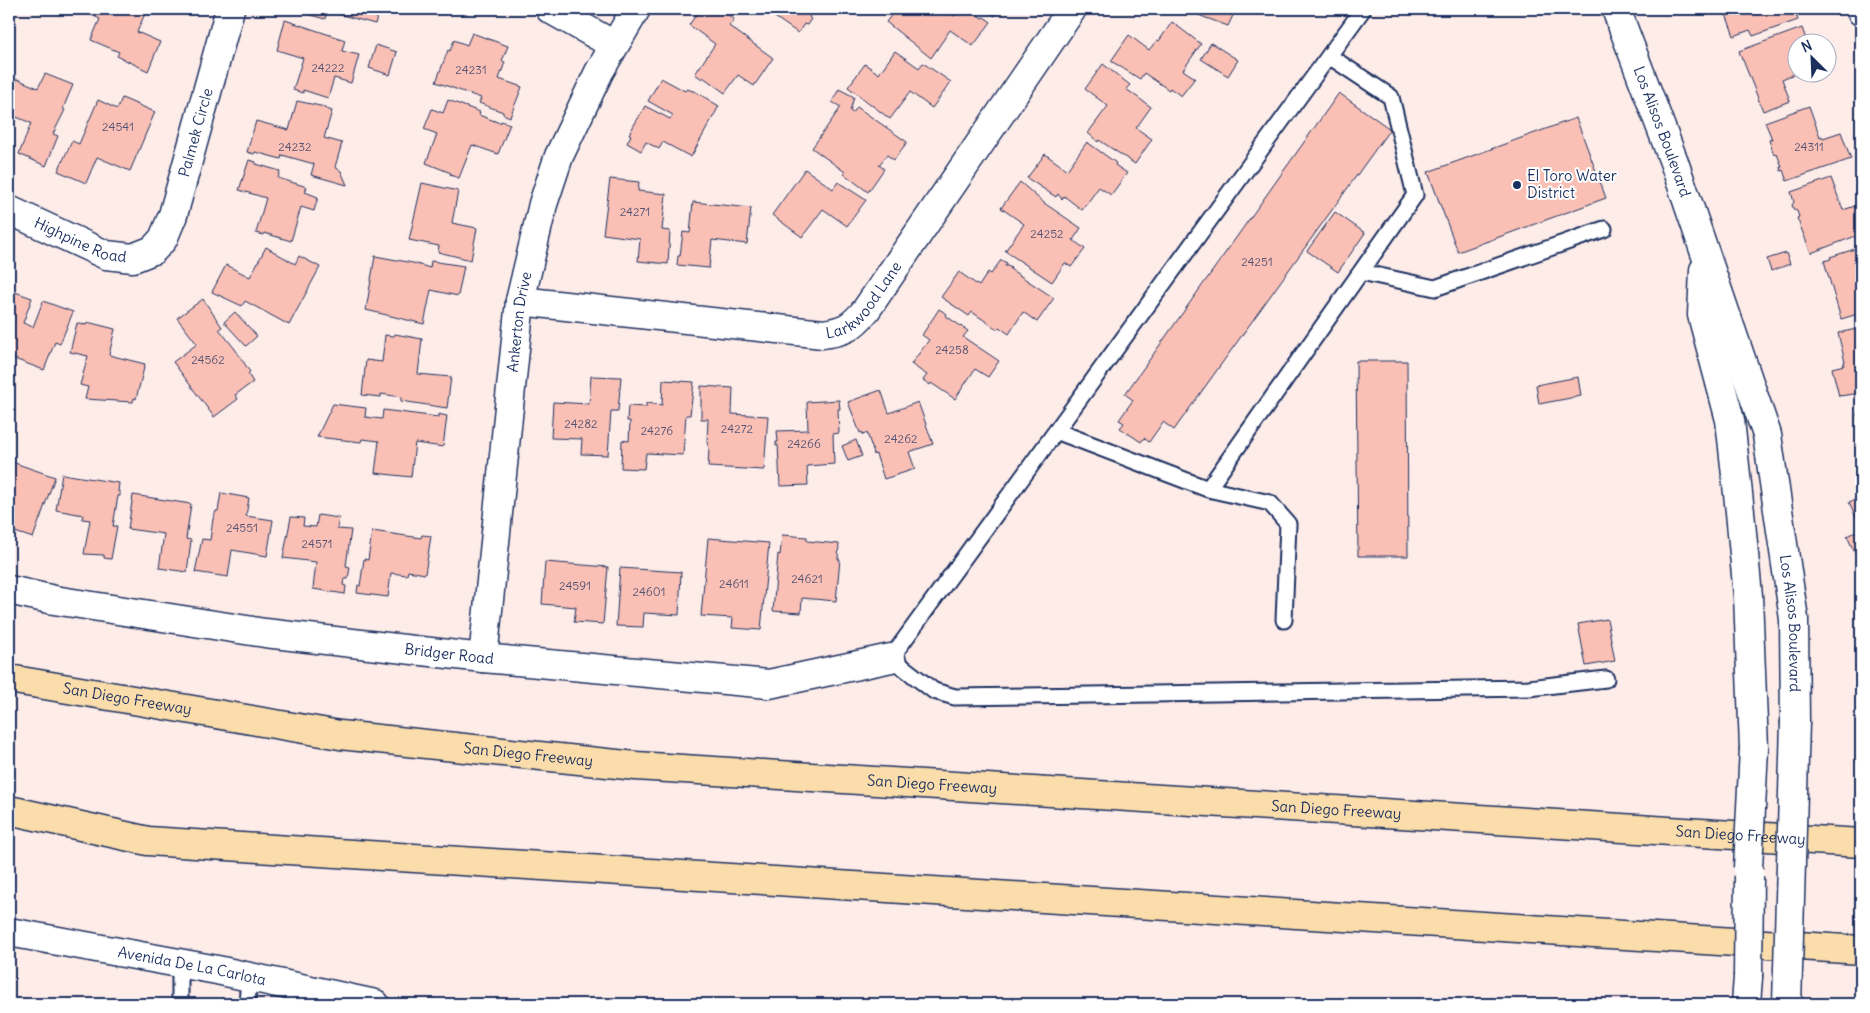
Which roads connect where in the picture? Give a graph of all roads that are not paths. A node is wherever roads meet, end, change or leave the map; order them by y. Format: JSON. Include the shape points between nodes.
{"nodes":[{"id":1,"x":230,"y":9,"type":"edge"},
{"id":2,"x":550,"y":9,"type":"edge"},
{"id":3,"x":636,"y":9,"type":"edge"},
{"id":4,"x":1072,"y":9,"type":"edge"},
{"id":5,"x":1363,"y":9,"type":"edge"},
{"id":6,"x":1616,"y":9,"type":"edge"},
{"id":7,"x":614,"y":45,"type":"junction"},
{"id":8,"x":1329,"y":56,"type":"junction"},
{"id":9,"x":9,"y":210,"type":"edge"},
{"id":10,"x":1604,"y":229,"type":"dead end"},
{"id":11,"x":153,"y":250,"type":"joint"},
{"id":12,"x":1705,"y":256,"type":"junction"},
{"id":13,"x":1361,"y":272,"type":"junction"},
{"id":14,"x":520,"y":301,"type":"junction"},
{"id":15,"x":1056,"y":431,"type":"junction"},
{"id":16,"x":1208,"y":489,"type":"junction"},
{"id":17,"x":9,"y":590,"type":"edge"},
{"id":18,"x":1284,"y":620,"type":"dead end"},
{"id":19,"x":483,"y":658,"type":"junction"},
{"id":20,"x":891,"y":658,"type":"junction"},
{"id":21,"x":9,"y":679,"type":"edge"},
{"id":22,"x":1606,"y":679,"type":"dead end"},
{"id":23,"x":9,"y":810,"type":"edge"},
{"id":24,"x":1861,"y":843,"type":"edge"},
{"id":25,"x":9,"y":932,"type":"edge"},
{"id":26,"x":1861,"y":950,"type":"edge"},
{"id":27,"x":180,"y":963,"type":"junction"},
{"id":28,"x":249,"y":977,"type":"junction"},
{"id":29,"x":180,"y":1004,"type":"edge"},
{"id":30,"x":247,"y":1004,"type":"edge"},
{"id":31,"x":375,"y":1004,"type":"edge"},
{"id":32,"x":1746,"y":1004,"type":"edge"},
{"id":33,"x":1787,"y":1004,"type":"edge"}],
"edges":[{"from":1,"to":11,"type":"street","name":"Palmek Circle","via":[[173,215]]},
{"from":2,"to":7,"type":"street"},
{"from":3,"to":7,"type":"street","name":"Ankerton Drive"},
{"from":4,"to":14,"type":"street","name":"Larkwood Lane","via":[[866,310],[856,323],[842,331],[823,334]]},
{"from":5,"to":8,"type":"lane"},
{"from":6,"to":12,"type":"street","name":"Los Alisos Boulevard","via":[[1674,162]]},
{"from":7,"to":14,"type":"street","name":"Ankerton Drive","via":[[560,156],[543,204]]},
{"from":8,"to":13,"type":"lane","via":[[1391,97],[1415,195]]},
{"from":8,"to":15,"type":"lane"},
{"from":9,"to":11,"type":"street","name":"Highpine Road","via":[[106,255],[133,258]]},
{"from":10,"to":13,"type":"lane","via":[[1435,288]]},
{"from":12,"to":32,"type":"street","name":"Los Alisos Boulevard","bridge":true,"via":[[1702,316],[1730,420],[1748,596],[1754,748]]},
{"from":12,"to":33,"type":"street","name":"Los Alisos Boulevard","bridge":true,"via":[[1767,435],[1794,619],[1795,722]]},
{"from":13,"to":16,"type":"lane"},
{"from":14,"to":19,"type":"street","name":"Ankerton Drive"},
{"from":15,"to":16,"type":"lane"},
{"from":15,"to":20,"type":"lane"},
{"from":16,"to":18,"type":"lane","via":[[1270,503],[1288,524]]},
{"from":17,"to":19,"type":"street","name":"Bridger Road","via":[[264,633]]},
{"from":19,"to":20,"type":"street","name":"Bridger Road","via":[[769,684]]},
{"from":20,"to":22,"type":"lane","via":[[934,691],[955,697],[1529,688]]},
{"from":21,"to":24,"type":"highway","name":"San Diego Freeway","via":[[340,736],[636,766]]},
{"from":23,"to":26,"type":"highway","via":[[148,841]]},
{"from":25,"to":27,"type":"street","name":"Avenida De La Carlota"},
{"from":27,"to":28,"type":"street","name":"Avenida De La Carlota"},
{"from":27,"to":29,"type":"lane"},
{"from":28,"to":30,"type":"lane"},
{"from":28,"to":31,"type":"street","name":"Avenida De La Carlota"}]}
